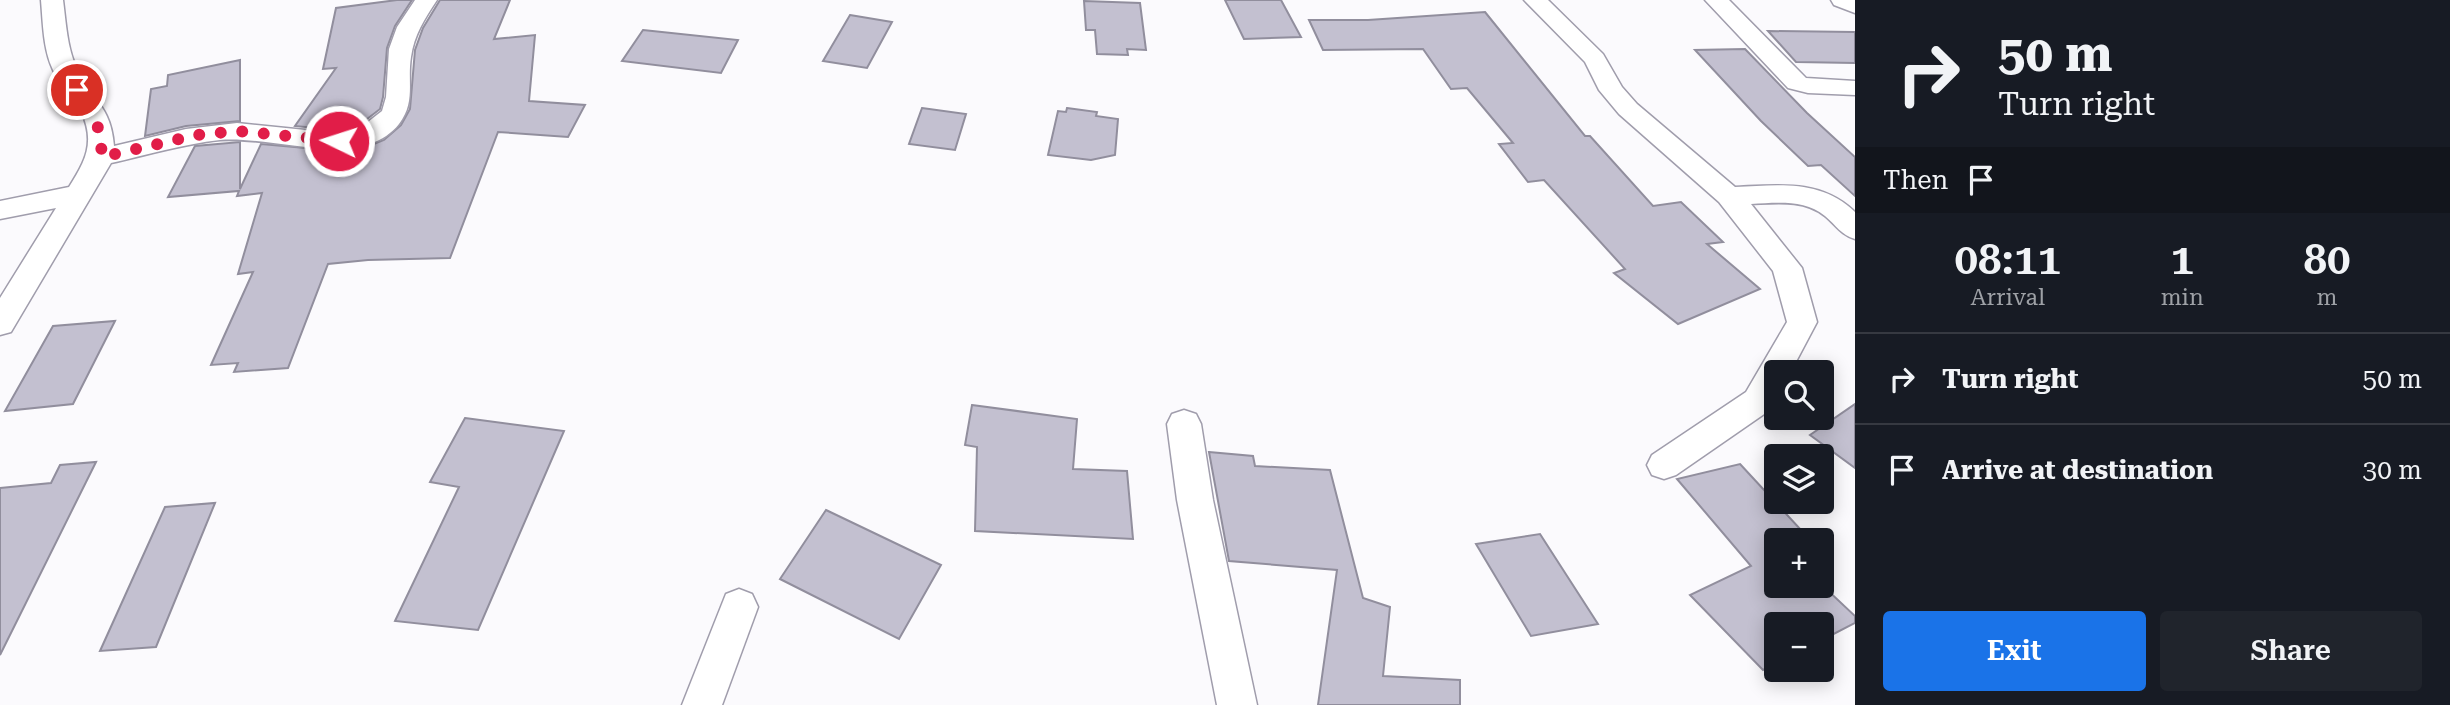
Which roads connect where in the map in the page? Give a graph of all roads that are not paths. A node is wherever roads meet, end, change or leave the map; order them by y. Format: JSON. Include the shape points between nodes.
{"nodes":[{"id":1,"x":52,"y":0,"type":"edge"},
{"id":2,"x":426,"y":0,"type":"edge"},
{"id":3,"x":1535,"y":0,"type":"edge"},
{"id":4,"x":1716,"y":0,"type":"edge"},
{"id":5,"x":1842,"y":0,"type":"edge"},
{"id":6,"x":1855,"y":6,"type":"edge"},
{"id":7,"x":1855,"y":88,"type":"edge"},
{"id":8,"x":102,"y":157,"type":"junction"},
{"id":9,"x":76,"y":195,"type":"junction"},
{"id":10,"x":1729,"y":195,"type":"junction"},
{"id":11,"x":0,"y":210,"type":"edge"},
{"id":12,"x":1855,"y":229,"type":"edge"},
{"id":13,"x":0,"y":324,"type":"edge"},
{"id":14,"x":1184,"y":424,"type":"dead end"},
{"id":15,"x":1664,"y":465,"type":"dead end"},
{"id":16,"x":739,"y":607,"type":"dead end"},
{"id":17,"x":702,"y":705,"type":"edge"},
{"id":18,"x":1237,"y":705,"type":"edge"}],
"edges":[{"from":1,"to":8,"type":"street","via":[[65,70],[94,111]]},
{"from":2,"to":8,"type":"street","via":[[408,24],[398,59],[397,105],[390,118],[371,133],[339,141],[237,131],[197,135]]},
{"from":3,"to":10,"type":"street","via":[[1595,59],[1611,90],[1628,108]]},
{"from":4,"to":7,"type":"street","via":[[1797,83]]},
{"from":5,"to":6,"type":"street"},
{"from":8,"to":9,"type":"street"},
{"from":9,"to":11,"type":"street"},
{"from":9,"to":13,"type":"street"},
{"from":10,"to":12,"type":"street","via":[[1819,200]]},
{"from":10,"to":15,"type":"street","via":[[1787,268],[1802,322],[1758,401]]},
{"from":14,"to":18,"type":"street"},
{"from":16,"to":17,"type":"street"}]}
